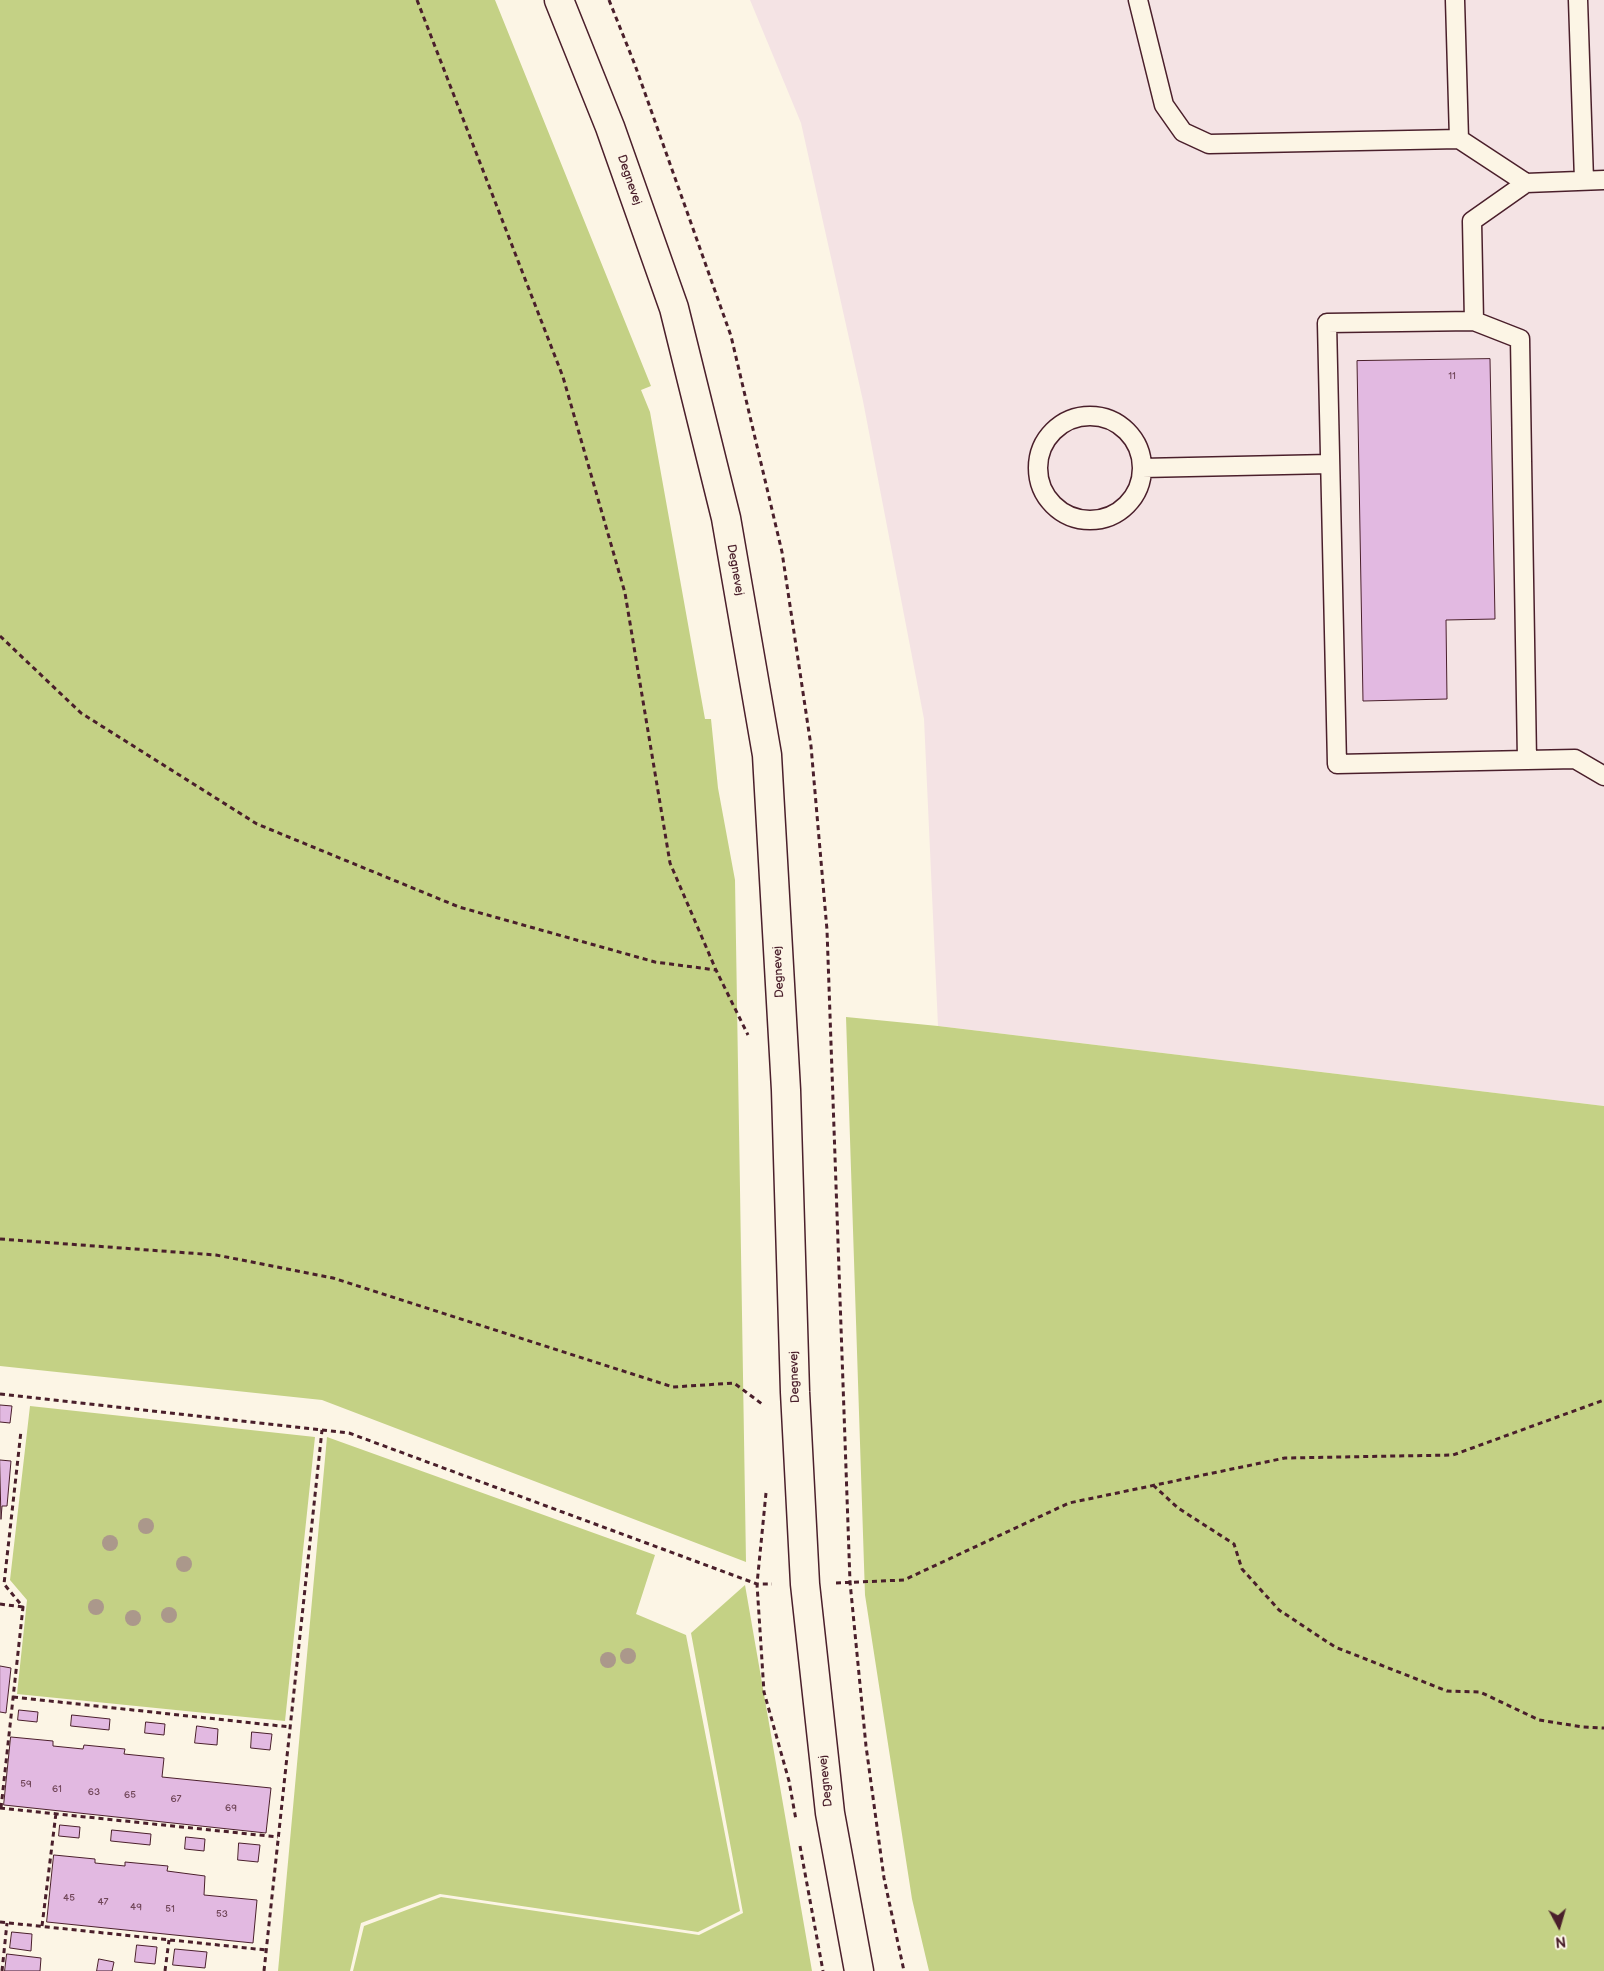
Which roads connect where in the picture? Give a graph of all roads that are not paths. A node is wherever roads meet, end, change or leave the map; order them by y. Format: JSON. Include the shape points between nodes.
{"nodes":[{"id":1,"x":559,"y":0,"type":"edge"},
{"id":2,"x":1138,"y":0,"type":"edge"},
{"id":3,"x":1455,"y":0,"type":"edge"},
{"id":4,"x":1578,"y":0,"type":"edge"},
{"id":5,"x":1459,"y":139,"type":"junction"},
{"id":6,"x":1584,"y":180,"type":"junction"},
{"id":7,"x":1604,"y":180,"type":"edge"},
{"id":8,"x":1526,"y":183,"type":"junction"},
{"id":9,"x":1474,"y":321,"type":"junction"},
{"id":10,"x":1330,"y":464,"type":"junction"},
{"id":11,"x":1142,"y":468,"type":"junction"},
{"id":12,"x":1527,"y":760,"type":"junction"},
{"id":13,"x":1604,"y":776,"type":"edge"},
{"id":14,"x":859,"y":1971,"type":"edge"}],
"edges":[{"from":1,"to":14,"type":"street","name":"Degnevej","via":[[610,127],[674,308],[726,518],[767,755],[786,1090],[795,1392],[805,1584],[830,1813]]},
{"from":2,"to":5,"type":"lane","via":[[1164,105],[1183,132],[1209,144]]},
{"from":3,"to":5,"type":"lane"},
{"from":4,"to":6,"type":"lane"},
{"from":5,"to":8,"type":"lane"},
{"from":6,"to":7,"type":"lane"},
{"from":6,"to":8,"type":"lane"},
{"from":8,"to":9,"type":"lane","via":[[1472,221]]},
{"from":9,"to":10,"type":"lane","via":[[1327,323]]},
{"from":9,"to":12,"type":"lane","via":[[1520,339]]},
{"from":10,"to":11,"type":"lane"},
{"from":10,"to":12,"type":"lane","via":[[1337,764]]},
{"from":11,"to":11,"type":"lane","via":[[1140,451],[1132,436],[1119,424],[1104,417],[1086,416],[1070,420],[1045,442],[1039,458],[1038,475],[1043,492],[1068,515],[1085,520],[1102,519],[1118,512],[1131,500],[1140,485]]},
{"from":12,"to":13,"type":"lane","via":[[1575,759]]}]}
